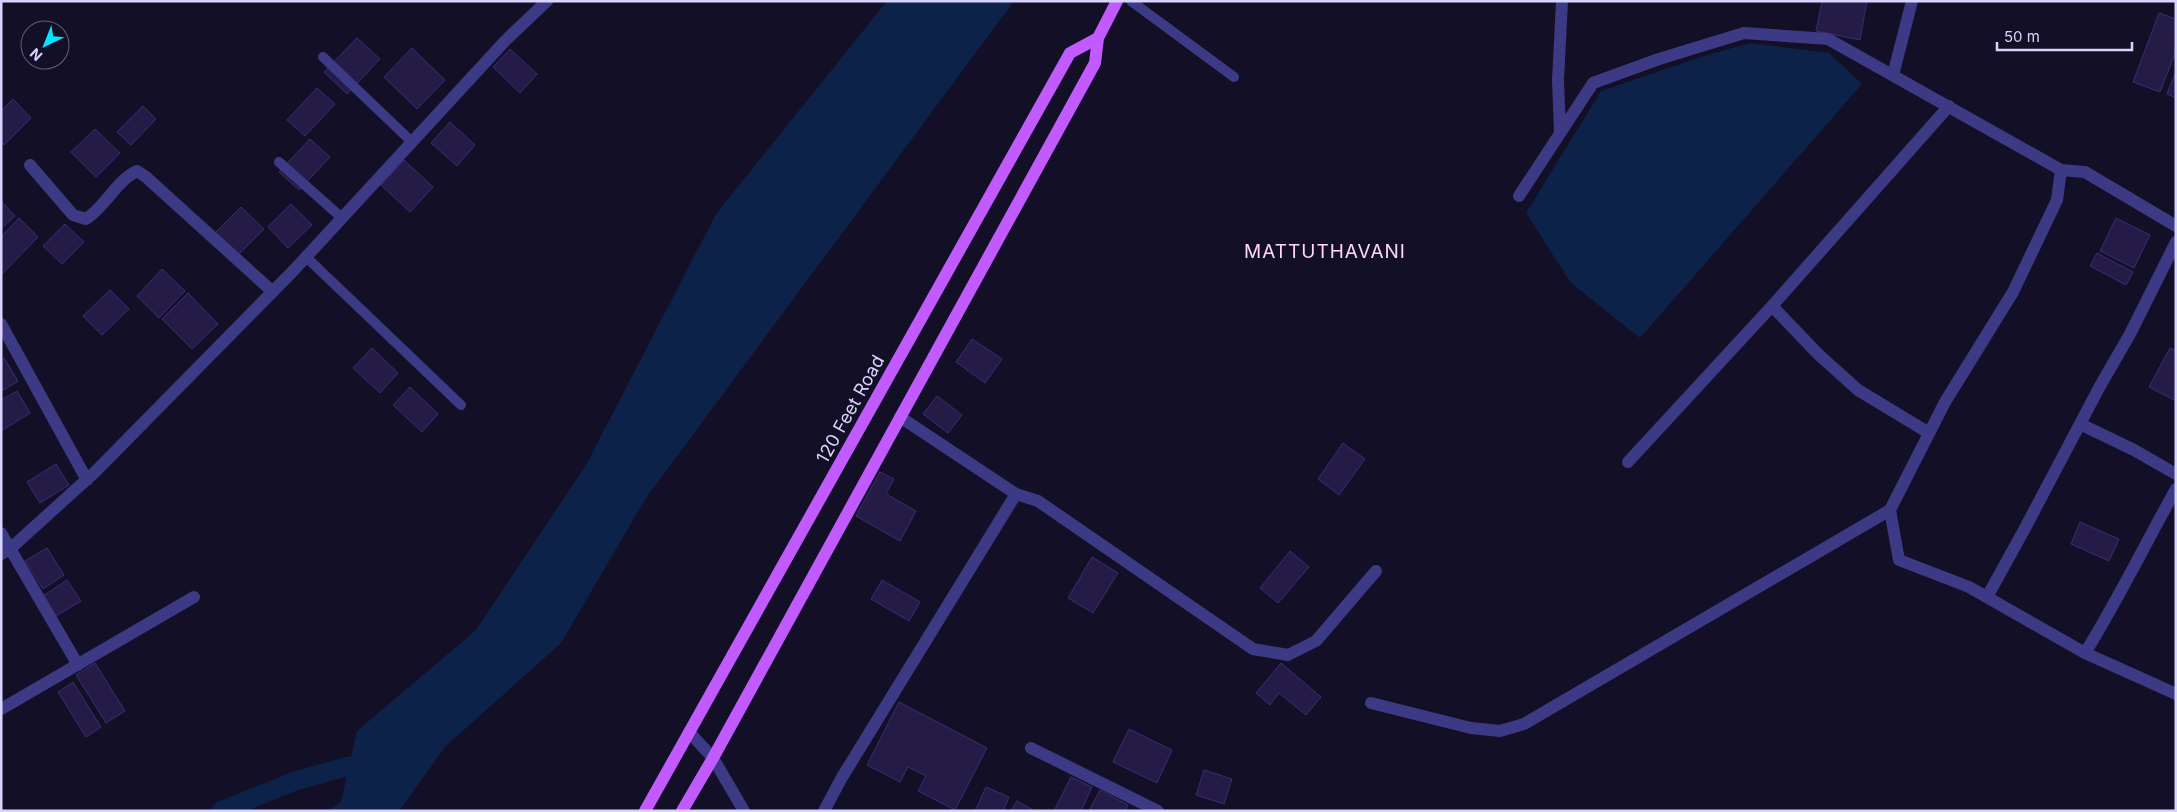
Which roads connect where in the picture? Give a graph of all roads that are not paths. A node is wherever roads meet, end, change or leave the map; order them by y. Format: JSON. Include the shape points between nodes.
{"nodes":[{"id":1,"x":547,"y":1,"type":"edge"},
{"id":2,"x":1117,"y":1,"type":"edge"},
{"id":3,"x":1131,"y":1,"type":"edge"},
{"id":4,"x":1562,"y":1,"type":"edge"},
{"id":5,"x":1912,"y":1,"type":"edge"},
{"id":6,"x":1098,"y":38,"type":"junction"},
{"id":7,"x":322,"y":57,"type":"dead end"},
{"id":8,"x":1893,"y":75,"type":"junction"},
{"id":9,"x":1234,"y":77,"type":"dead end"},
{"id":10,"x":1949,"y":106,"type":"junction"},
{"id":11,"x":1560,"y":133,"type":"junction"},
{"id":12,"x":412,"y":142,"type":"junction"},
{"id":13,"x":279,"y":162,"type":"dead end"},
{"id":14,"x":30,"y":166,"type":"dead end"},
{"id":15,"x":2061,"y":170,"type":"junction"},
{"id":16,"x":1519,"y":196,"type":"dead end"},
{"id":17,"x":342,"y":218,"type":"junction"},
{"id":18,"x":2176,"y":226,"type":"edge"},
{"id":19,"x":2176,"y":242,"type":"edge"},
{"id":20,"x":306,"y":257,"type":"junction"},
{"id":21,"x":273,"y":292,"type":"junction"},
{"id":22,"x":1772,"y":306,"type":"junction"},
{"id":23,"x":1,"y":324,"type":"edge"},
{"id":24,"x":461,"y":405,"type":"dead end"},
{"id":25,"x":900,"y":417,"type":"junction"},
{"id":26,"x":2080,"y":424,"type":"junction"},
{"id":27,"x":1929,"y":433,"type":"junction"},
{"id":28,"x":1628,"y":462,"type":"dead end"},
{"id":29,"x":2176,"y":474,"type":"edge"},
{"id":30,"x":87,"y":480,"type":"junction"},
{"id":31,"x":2176,"y":489,"type":"edge"},
{"id":32,"x":1016,"y":494,"type":"junction"},
{"id":33,"x":1890,"y":510,"type":"junction"},
{"id":34,"x":1,"y":533,"type":"edge"},
{"id":35,"x":6,"y":551,"type":"edge"},
{"id":36,"x":1376,"y":571,"type":"dead end"},
{"id":37,"x":194,"y":597,"type":"dead end"},
{"id":38,"x":1987,"y":597,"type":"junction"},
{"id":39,"x":2085,"y":653,"type":"junction"},
{"id":40,"x":78,"y":664,"type":"junction"},
{"id":41,"x":2176,"y":694,"type":"edge"},
{"id":42,"x":1372,"y":703,"type":"dead end"},
{"id":43,"x":1,"y":709,"type":"edge"},
{"id":44,"x":689,"y":732,"type":"junction"},
{"id":45,"x":1031,"y":748,"type":"dead end"},
{"id":46,"x":713,"y":758,"type":"junction"},
{"id":47,"x":645,"y":811,"type":"edge"},
{"id":48,"x":682,"y":811,"type":"edge"},
{"id":49,"x":744,"y":811,"type":"edge"},
{"id":50,"x":824,"y":811,"type":"edge"},
{"id":51,"x":1158,"y":811,"type":"edge"}],
"edges":[{"from":1,"to":12,"type":"street","via":[[505,41]]},
{"from":2,"to":6,"type":"main road"},
{"from":3,"to":9,"type":"lane"},
{"from":4,"to":11,"type":"street","via":[[1558,80]]},
{"from":5,"to":8,"type":"street"},
{"from":6,"to":25,"type":"main road","via":[[1095,63]]},
{"from":6,"to":44,"type":"main road","name":"120 Feet Road","via":[[1070,53]]},
{"from":7,"to":12,"type":"lane"},
{"from":8,"to":10,"type":"street"},
{"from":8,"to":11,"type":"street","via":[[1828,40],[1744,33],[1659,58],[1593,83]]},
{"from":10,"to":15,"type":"street"},
{"from":10,"to":22,"type":"street"},
{"from":11,"to":16,"type":"street"},
{"from":12,"to":17,"type":"street"},
{"from":13,"to":17,"type":"lane"},
{"from":14,"to":21,"type":"street","via":[[73,215],[86,218],[97,212],[129,175],[137,171]]},
{"from":15,"to":18,"type":"street","via":[[2085,172]]},
{"from":15,"to":27,"type":"street","via":[[2057,200],[2013,292]]},
{"from":17,"to":20,"type":"street"},
{"from":19,"to":26,"type":"street"},
{"from":20,"to":21,"type":"street"},
{"from":20,"to":24,"type":"lane"},
{"from":21,"to":30,"type":"street"},
{"from":22,"to":27,"type":"street","via":[[1858,390]]},
{"from":22,"to":28,"type":"street"},
{"from":23,"to":30,"type":"street"},
{"from":25,"to":32,"type":"street"},
{"from":25,"to":46,"type":"main road"},
{"from":26,"to":29,"type":"street"},
{"from":26,"to":38,"type":"street"},
{"from":27,"to":33,"type":"street"},
{"from":30,"to":35,"type":"street"},
{"from":31,"to":39,"type":"street","via":[[2112,610]]},
{"from":32,"to":36,"type":"street","via":[[1038,501],[1253,649],[1288,655],[1316,641]]},
{"from":32,"to":50,"type":"street","via":[[840,779]]},
{"from":33,"to":38,"type":"street","via":[[1899,560],[1969,586]]},
{"from":33,"to":42,"type":"street","via":[[1524,724],[1500,731],[1471,728]]},
{"from":34,"to":35,"type":"street"},
{"from":35,"to":40,"type":"street"},
{"from":37,"to":40,"type":"street"},
{"from":38,"to":39,"type":"street"},
{"from":39,"to":41,"type":"street"},
{"from":40,"to":43,"type":"street"},
{"from":44,"to":46,"type":"street"},
{"from":44,"to":47,"type":"main road","name":"120 Feet Road"},
{"from":45,"to":51,"type":"street"},
{"from":46,"to":48,"type":"main road"},
{"from":46,"to":49,"type":"street"}]}
